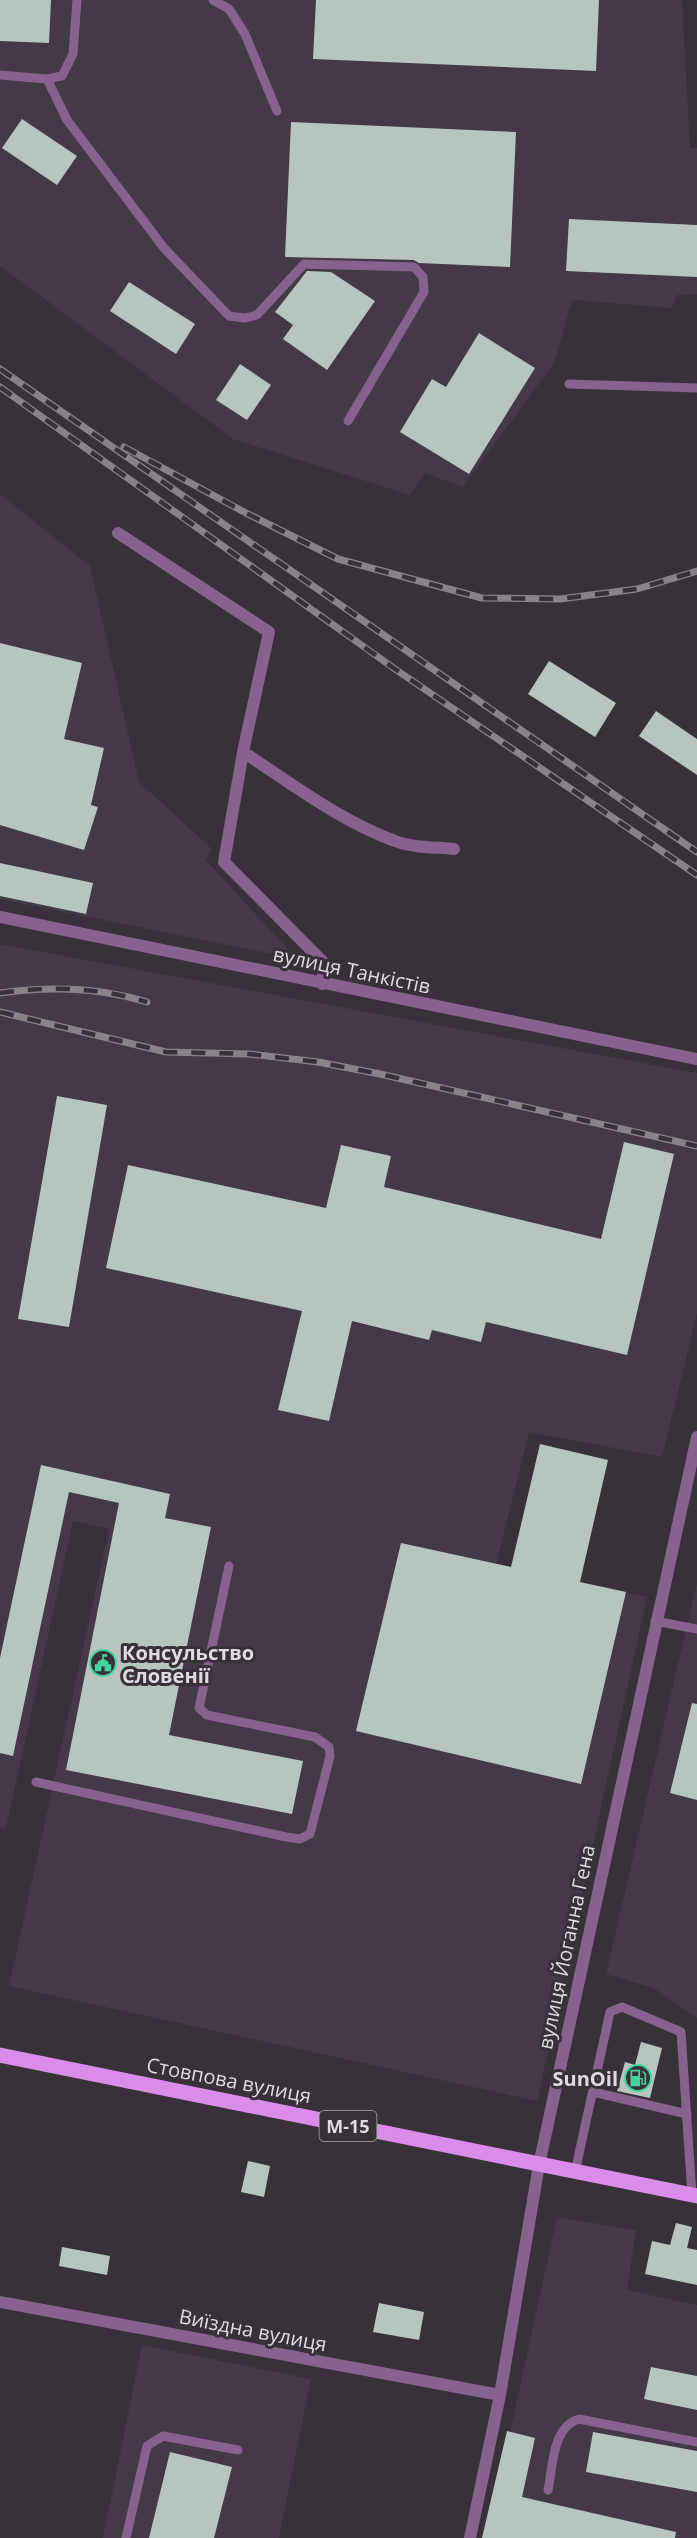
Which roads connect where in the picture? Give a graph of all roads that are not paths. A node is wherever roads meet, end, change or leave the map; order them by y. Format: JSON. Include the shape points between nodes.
{"nodes":[{"id":1,"x":77,"y":0,"type":"edge"},
{"id":2,"x":213,"y":0,"type":"edge"},
{"id":3,"x":0,"y":75,"type":"edge"},
{"id":4,"x":47,"y":79,"type":"junction"},
{"id":5,"x":277,"y":111,"type":"dead end"},
{"id":6,"x":569,"y":384,"type":"dead end"},
{"id":7,"x":697,"y":388,"type":"edge"},
{"id":8,"x":348,"y":421,"type":"dead end"},
{"id":9,"x":118,"y":533,"type":"dead end"},
{"id":10,"x":243,"y":752,"type":"junction"},
{"id":11,"x":454,"y":849,"type":"dead end"},
{"id":12,"x":0,"y":917,"type":"edge"},
{"id":13,"x":322,"y":984,"type":"junction"},
{"id":14,"x":697,"y":1059,"type":"edge"},
{"id":15,"x":697,"y":1437,"type":"edge"},
{"id":16,"x":229,"y":1566,"type":"dead end"},
{"id":17,"x":655,"y":1621,"type":"junction"},
{"id":18,"x":697,"y":1629,"type":"edge"},
{"id":19,"x":36,"y":1782,"type":"dead end"},
{"id":20,"x":0,"y":2055,"type":"edge"},
{"id":21,"x":593,"y":2092,"type":"junction"},
{"id":22,"x":687,"y":2114,"type":"junction"},
{"id":23,"x":539,"y":2165,"type":"junction"},
{"id":24,"x":575,"y":2172,"type":"junction"},
{"id":25,"x":694,"y":2196,"type":"edge"},
{"id":26,"x":0,"y":2302,"type":"edge"},
{"id":27,"x":500,"y":2395,"type":"junction"},
{"id":28,"x":697,"y":2442,"type":"edge"},
{"id":29,"x":238,"y":2450,"type":"dead end"},
{"id":30,"x":548,"y":2490,"type":"dead end"},
{"id":31,"x":126,"y":2538,"type":"edge"},
{"id":32,"x":470,"y":2538,"type":"edge"}],
"edges":[{"from":1,"to":4,"type":"lane","via":[[69,66],[62,76]]},
{"from":2,"to":5,"type":"lane","via":[[229,9],[245,34]]},
{"from":3,"to":4,"type":"lane"},
{"from":4,"to":8,"type":"lane","via":[[67,120],[164,248],[229,316],[257,315],[304,264],[414,267],[423,277],[424,292]]},
{"from":6,"to":7,"type":"lane"},
{"from":9,"to":10,"type":"street","via":[[269,632]]},
{"from":10,"to":11,"type":"street","via":[[365,828],[396,842]]},
{"from":10,"to":13,"type":"street","via":[[224,862],[324,963]]},
{"from":12,"to":13,"type":"street","name":"вулиця Танкістів"},
{"from":13,"to":14,"type":"street","name":"вулиця Танкістів"},
{"from":15,"to":17,"type":"street","name":"вулиця Йоганна Гена"},
{"from":16,"to":19,"type":"lane","via":[[199,1708],[207,1715],[315,1737],[329,1747],[310,1834],[300,1839],[286,1837]]},
{"from":17,"to":18,"type":"lane"},
{"from":17,"to":23,"type":"street","name":"вулиця Йоганна Гена"},
{"from":20,"to":23,"type":"main road","name":"Стовпова вулиця","number":"М-15"},
{"from":21,"to":22,"type":"lane"},
{"from":21,"to":22,"type":"lane","via":[[610,2012],[622,2007],[681,2032]]},
{"from":21,"to":24,"type":"lane"},
{"from":22,"to":25,"type":"lane"},
{"from":23,"to":24,"type":"main road","name":"Стовпова вулиця","number":"М-15"},
{"from":23,"to":27,"type":"street","name":"вулиця Йоганна Гена"},
{"from":24,"to":25,"type":"main road","name":"Стовпова вулиця","number":"М-15"},
{"from":26,"to":27,"type":"street","name":"Виїздна вулиця"},
{"from":27,"to":32,"type":"street","name":"вулиця Йоганна Гена"},
{"from":28,"to":30,"type":"lane","via":[[579,2419],[569,2422],[561,2431]]},
{"from":29,"to":31,"type":"lane","via":[[163,2436],[155,2439],[147,2446]]}]}
